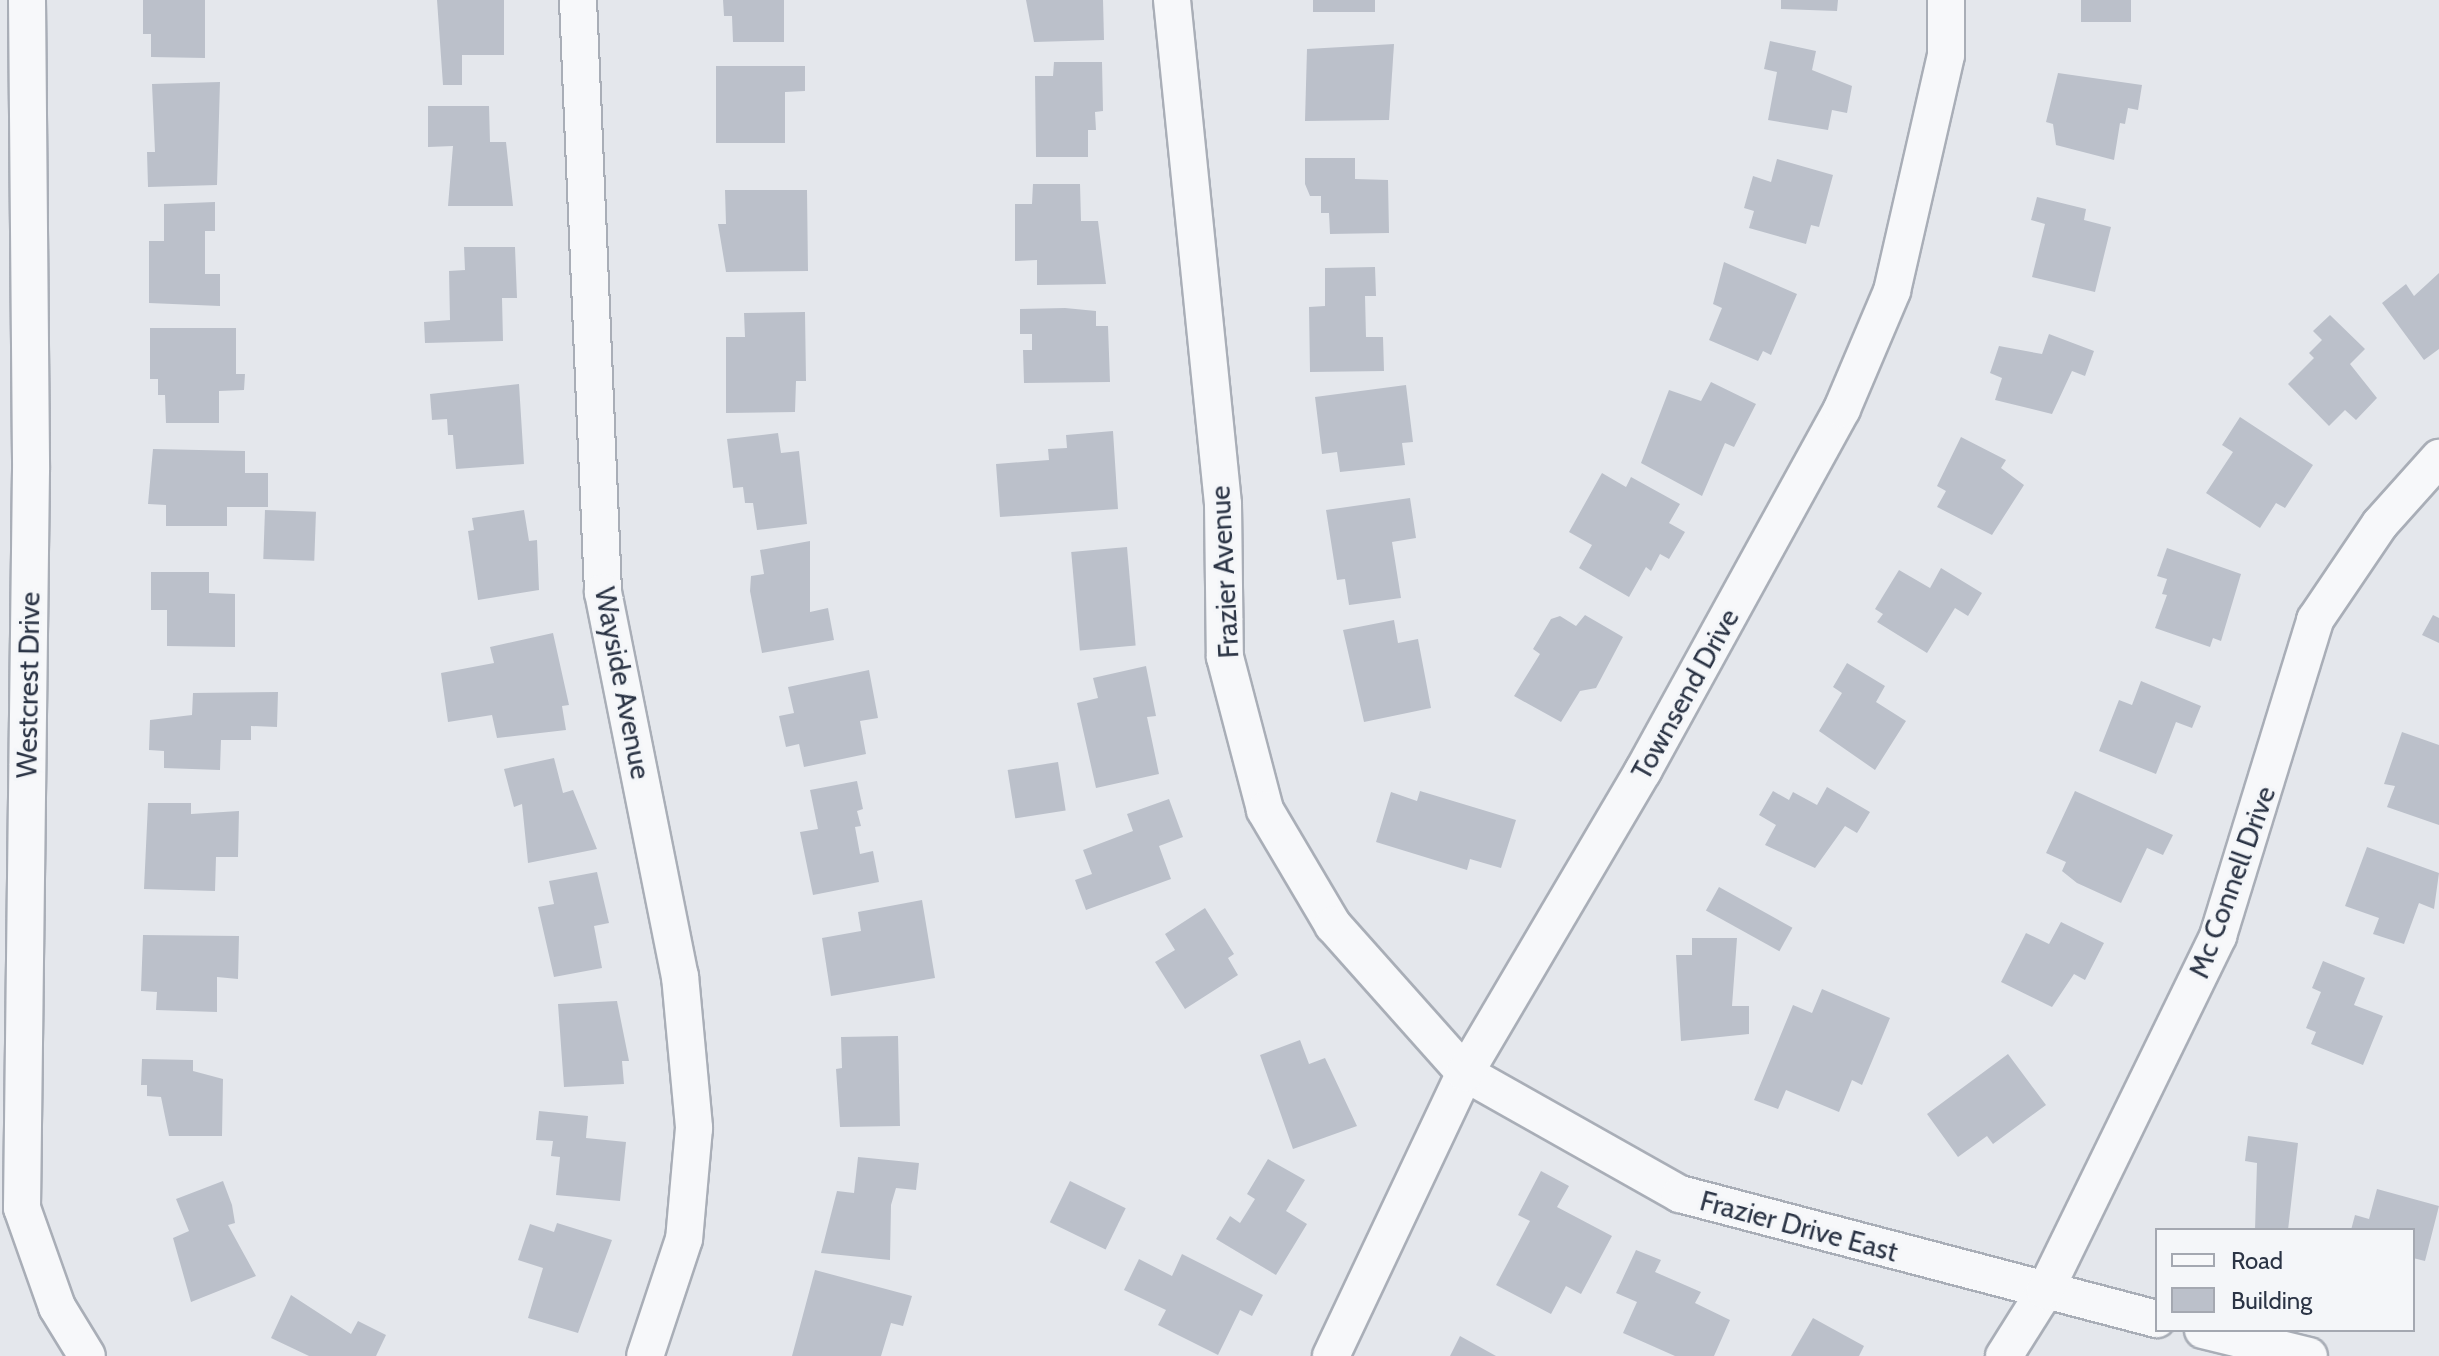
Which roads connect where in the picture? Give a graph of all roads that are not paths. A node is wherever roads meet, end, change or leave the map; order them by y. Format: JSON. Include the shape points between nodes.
{"nodes":[{"id":1,"x":27,"y":0,"type":"edge"},
{"id":2,"x":578,"y":0,"type":"edge"},
{"id":3,"x":1172,"y":0,"type":"edge"},
{"id":4,"x":1946,"y":0,"type":"edge"},
{"id":5,"x":2439,"y":458,"type":"edge"},
{"id":6,"x":1465,"y":1073,"type":"junction"},
{"id":7,"x":2045,"y":1291,"type":"junction"},
{"id":8,"x":2155,"y":1318,"type":"edge"},
{"id":9,"x":2211,"y":1332,"type":"edge"},
{"id":10,"x":87,"y":1356,"type":"edge"},
{"id":11,"x":645,"y":1356,"type":"edge"},
{"id":12,"x":1331,"y":1356,"type":"edge"},
{"id":13,"x":2004,"y":1356,"type":"edge"},
{"id":14,"x":2309,"y":1356,"type":"edge"}],
"edges":[{"from":1,"to":10,"type":"street","name":"Westcrest Drive","via":[[31,470],[22,1208],[57,1307]]},
{"from":2,"to":11,"type":"street","name":"Wayside Avenue","via":[[603,592],[680,976],[694,1128],[684,1239]]},
{"from":3,"to":6,"type":"street","name":"Frazier Avenue","via":[[1223,504],[1225,657],[1265,810],[1333,925]]},
{"from":4,"to":6,"type":"street","name":"Townsend Drive","via":[[1946,55],[1892,291],[1842,409],[1643,771]]},
{"from":5,"to":7,"type":"street","name":"Mc Connell Drive","via":[[2380,524],[2315,620],[2218,936]]},
{"from":6,"to":7,"type":"street","name":"Frazier Drive East","via":[[1680,1194]]},
{"from":6,"to":12,"type":"street","name":"Townsend Drive"},
{"from":7,"to":8,"type":"street","name":"Frazier Drive East"},
{"from":7,"to":13,"type":"street","name":"Mc Connell Drive"},
{"from":9,"to":14,"type":"street"}]}
